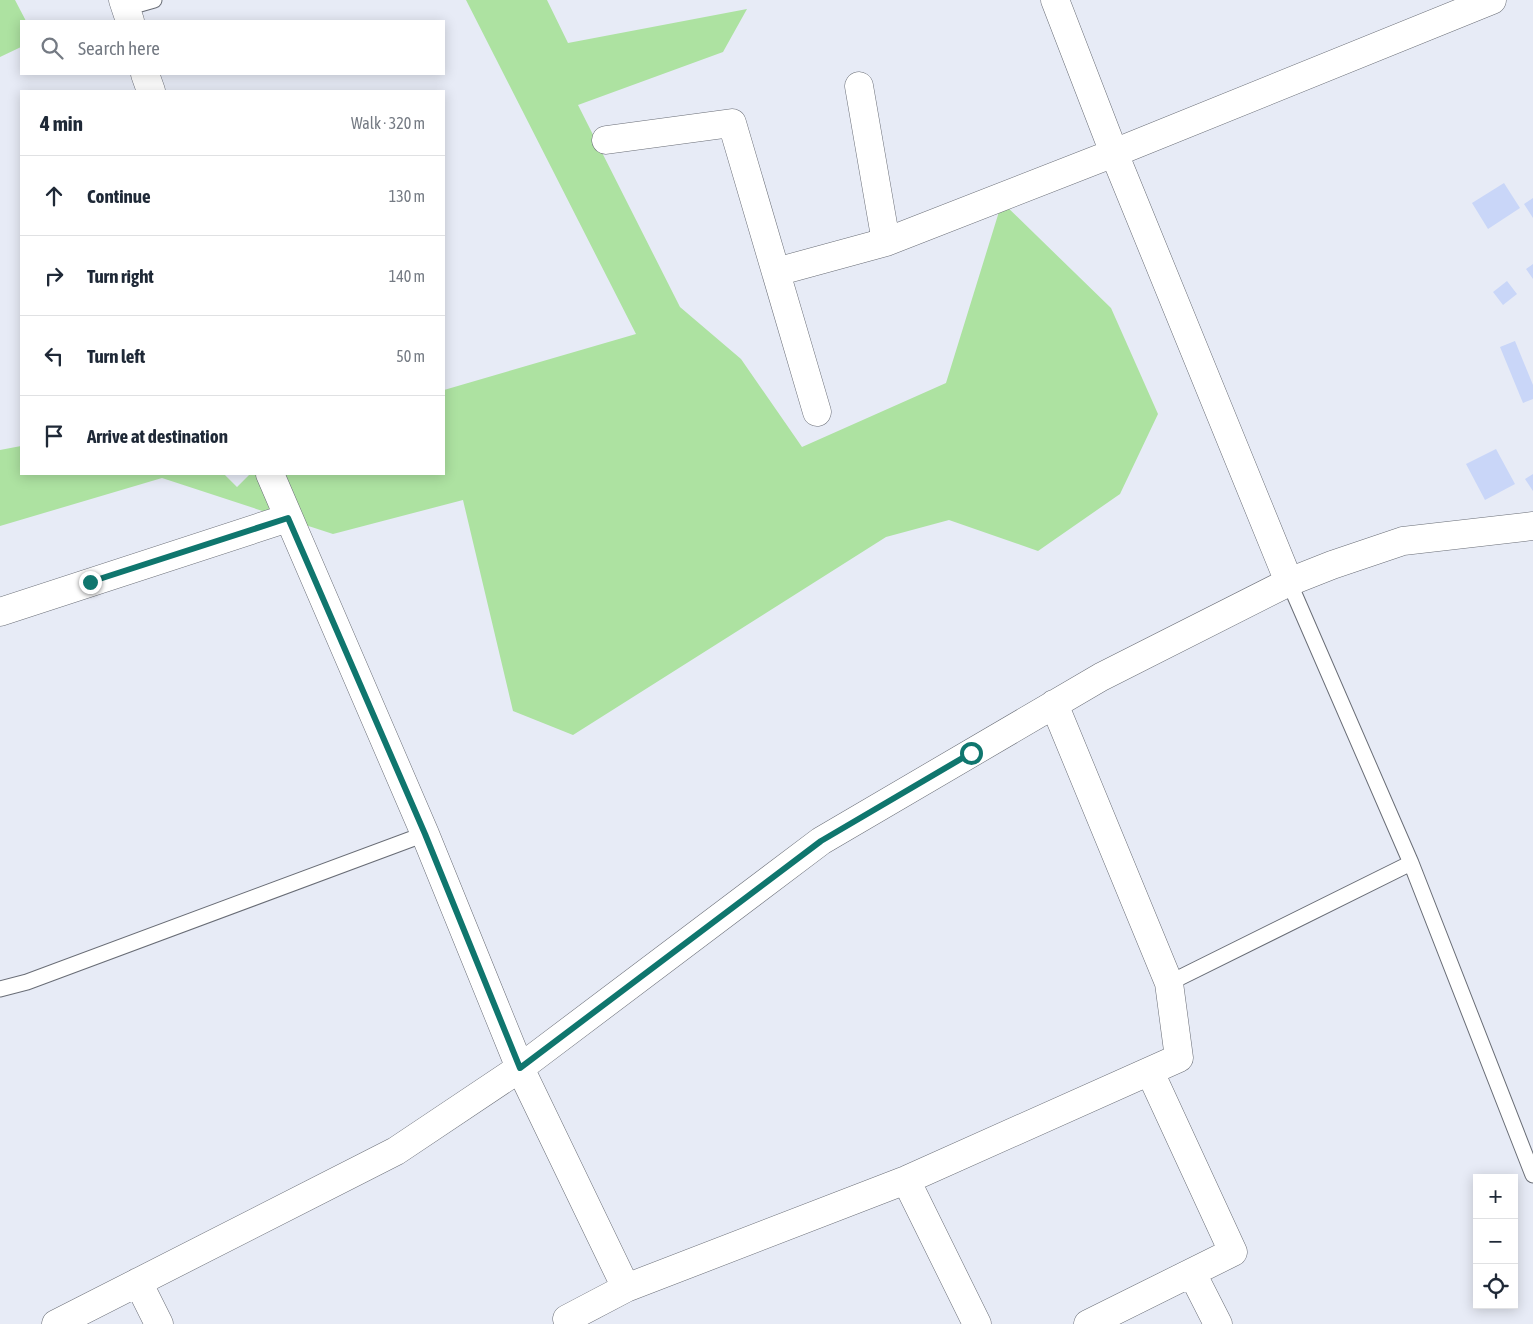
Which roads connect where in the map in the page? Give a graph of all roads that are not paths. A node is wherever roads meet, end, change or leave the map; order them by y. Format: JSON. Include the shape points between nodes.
{"nodes":[{"id":1,"x":154,"y":0,"type":"edge"},
{"id":2,"x":1055,"y":0,"type":"edge"},
{"id":3,"x":1492,"y":0,"type":"edge"},
{"id":4,"x":126,"y":10,"type":"edge"},
{"id":5,"x":145,"y":75,"type":"edge"},
{"id":6,"x":859,"y":86,"type":"dead end"},
{"id":7,"x":151,"y":90,"type":"edge"},
{"id":8,"x":606,"y":140,"type":"dead end"},
{"id":9,"x":1114,"y":153,"type":"junction"},
{"id":10,"x":886,"y":242,"type":"junction"},
{"id":11,"x":776,"y":272,"type":"junction"},
{"id":12,"x":817,"y":412,"type":"dead end"},
{"id":13,"x":270,"y":475,"type":"edge"},
{"id":14,"x":288,"y":518,"type":"junction"},
{"id":15,"x":1533,"y":526,"type":"edge"},
{"id":16,"x":1289,"y":582,"type":"junction"},
{"id":17,"x":0,"y":612,"type":"edge"},
{"id":18,"x":1054,"y":704,"type":"junction"},
{"id":19,"x":425,"y":834,"type":"junction"},
{"id":20,"x":1411,"y":863,"type":"junction"},
{"id":21,"x":1169,"y":983,"type":"junction"},
{"id":22,"x":0,"y":989,"type":"edge"},
{"id":23,"x":520,"y":1068,"type":"junction"},
{"id":24,"x":1150,"y":1072,"type":"junction"},
{"id":25,"x":1533,"y":1175,"type":"edge"},
{"id":26,"x":906,"y":1180,"type":"junction"},
{"id":27,"x":1192,"y":1273,"type":"junction"},
{"id":28,"x":138,"y":1282,"type":"junction"},
{"id":29,"x":626,"y":1288,"type":"junction"},
{"id":30,"x":56,"y":1324,"type":"edge"},
{"id":31,"x":159,"y":1324,"type":"edge"},
{"id":32,"x":569,"y":1324,"type":"edge"},
{"id":33,"x":977,"y":1324,"type":"edge"},
{"id":34,"x":1088,"y":1324,"type":"edge"},
{"id":35,"x":1218,"y":1324,"type":"edge"}],
"edges":[{"from":1,"to":4,"type":"lane"},
{"from":2,"to":9,"type":"street"},
{"from":3,"to":9,"type":"street"},
{"from":5,"to":7,"type":"street"},
{"from":6,"to":10,"type":"street"},
{"from":8,"to":11,"type":"street","via":[[732,123]]},
{"from":9,"to":10,"type":"street"},
{"from":9,"to":16,"type":"street"},
{"from":10,"to":11,"type":"street"},
{"from":11,"to":12,"type":"street"},
{"from":13,"to":14,"type":"street"},
{"from":14,"to":17,"type":"street"},
{"from":14,"to":19,"type":"street"},
{"from":15,"to":16,"type":"street","via":[[1403,541]]},
{"from":16,"to":18,"type":"street"},
{"from":16,"to":20,"type":"lane"},
{"from":18,"to":21,"type":"street"},
{"from":18,"to":23,"type":"street","via":[[821,841]]},
{"from":19,"to":22,"type":"lane","via":[[28,982]]},
{"from":19,"to":23,"type":"street"},
{"from":20,"to":21,"type":"lane"},
{"from":20,"to":25,"type":"lane"},
{"from":21,"to":24,"type":"street","via":[[1179,1058]]},
{"from":23,"to":28,"type":"street","via":[[396,1151]]},
{"from":23,"to":29,"type":"street"},
{"from":24,"to":26,"type":"street"},
{"from":24,"to":27,"type":"street","via":[[1233,1252]]},
{"from":26,"to":29,"type":"street"},
{"from":26,"to":33,"type":"street"},
{"from":27,"to":34,"type":"street"},
{"from":27,"to":35,"type":"street"},
{"from":28,"to":30,"type":"street"},
{"from":28,"to":31,"type":"street"},
{"from":29,"to":32,"type":"street","via":[[567,1319]]}]}
